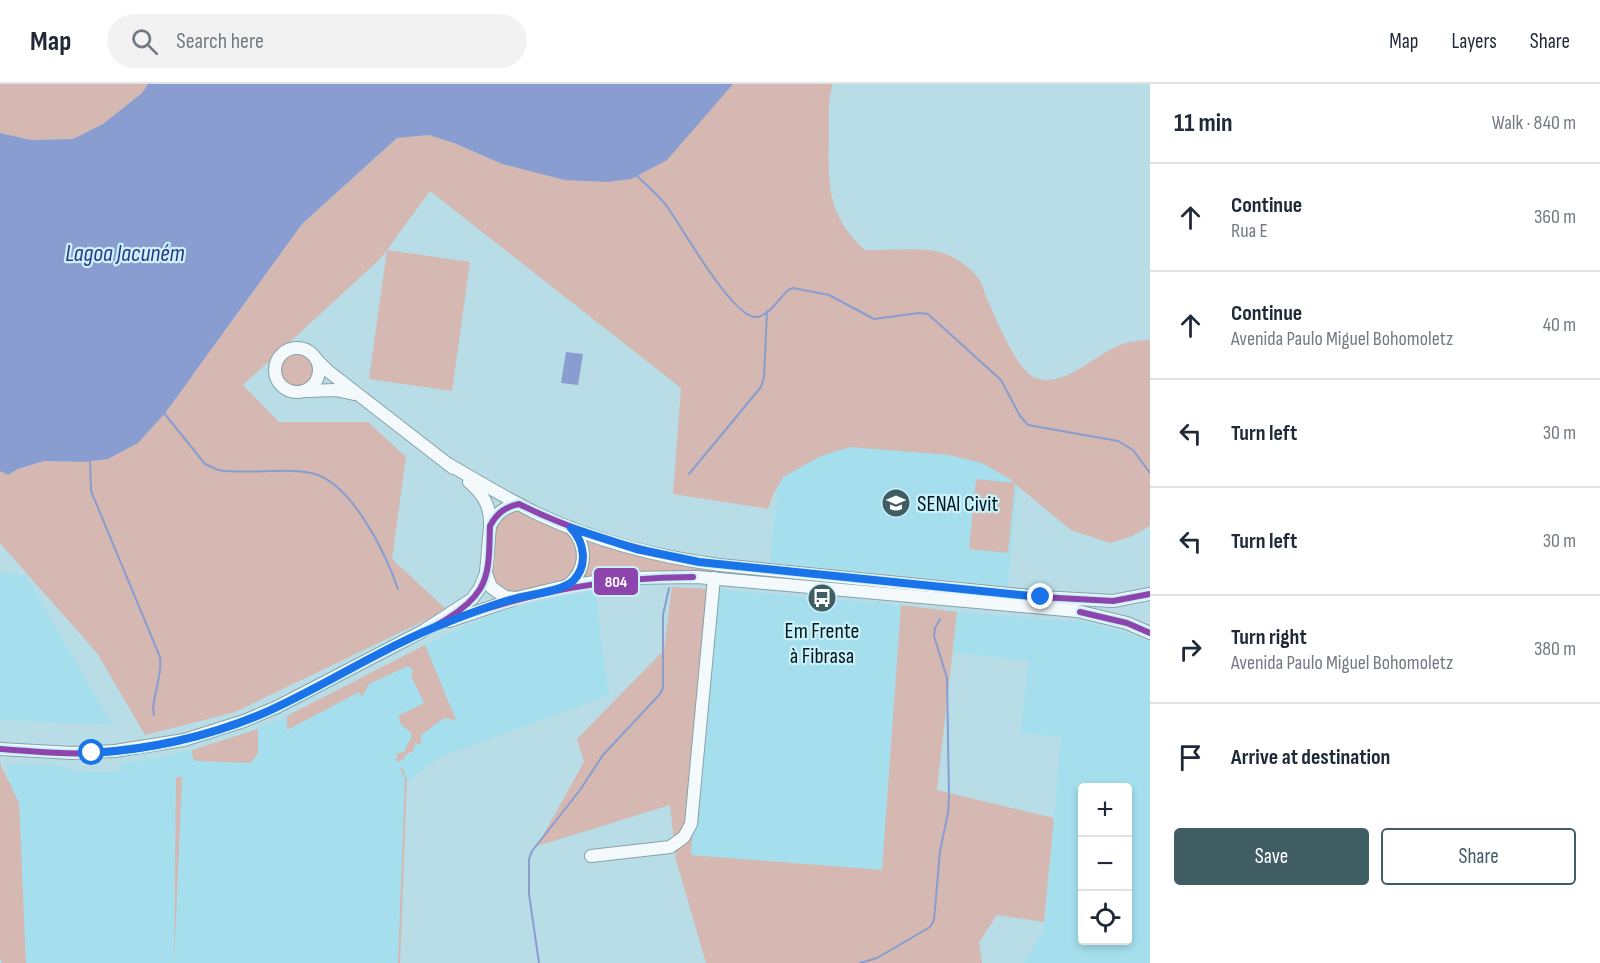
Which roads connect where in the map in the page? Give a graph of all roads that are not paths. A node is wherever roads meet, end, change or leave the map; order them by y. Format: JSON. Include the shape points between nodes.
{"nodes":[{"id":1,"x":316,"y":359,"type":"junction"},
{"id":2,"x":302,"y":392,"type":"junction"},
{"id":3,"x":359,"y":395,"type":"junction"},
{"id":4,"x":448,"y":464,"type":"junction"},
{"id":5,"x":519,"y":504,"type":"junction"},
{"id":6,"x":490,"y":526,"type":"junction"},
{"id":7,"x":571,"y":528,"type":"junction"},
{"id":8,"x":486,"y":573,"type":"junction"},
{"id":9,"x":714,"y":578,"type":"junction"},
{"id":10,"x":566,"y":586,"type":"junction"},
{"id":11,"x":1150,"y":594,"type":"edge"},
{"id":12,"x":516,"y":598,"type":"junction"},
{"id":13,"x":423,"y":631,"type":"junction"},
{"id":14,"x":1150,"y":633,"type":"edge"},
{"id":15,"x":0,"y":748,"type":"edge"},
{"id":16,"x":591,"y":856,"type":"dead end"}],
"edges":[{"from":1,"to":2,"type":"street","via":[[317,379]]},
{"from":1,"to":2,"type":"street","via":[[309,352],[294,349],[284,352],[278,360],[275,374],[279,384],[287,390]]},
{"from":1,"to":3,"type":"street"},
{"from":2,"to":3,"type":"street","via":[[336,390]]},
{"from":3,"to":4,"type":"street"},
{"from":4,"to":5,"type":"street"},
{"from":4,"to":6,"type":"street","via":[[483,497],[489,508]]},
{"from":5,"to":6,"type":"street","via":[[501,511]]},
{"from":5,"to":7,"type":"street"},
{"from":6,"to":8,"type":"street"},
{"from":7,"to":10,"type":"street","via":[[581,542],[583,559],[576,577]]},
{"from":7,"to":11,"type":"street","via":[[636,549],[720,565],[1041,597],[1113,601]]},
{"from":8,"to":12,"type":"street","via":[[495,591]]},
{"from":8,"to":13,"type":"street","via":[[472,598]]},
{"from":9,"to":10,"type":"street","via":[[634,578]]},
{"from":9,"to":14,"type":"street","via":[[1077,611]]},
{"from":9,"to":16,"type":"street","via":[[691,824],[684,837],[670,847]]},
{"from":10,"to":12,"type":"street"},
{"from":12,"to":13,"type":"street"},
{"from":13,"to":15,"type":"street","via":[[277,707],[204,734],[162,745],[104,752]]}]}
